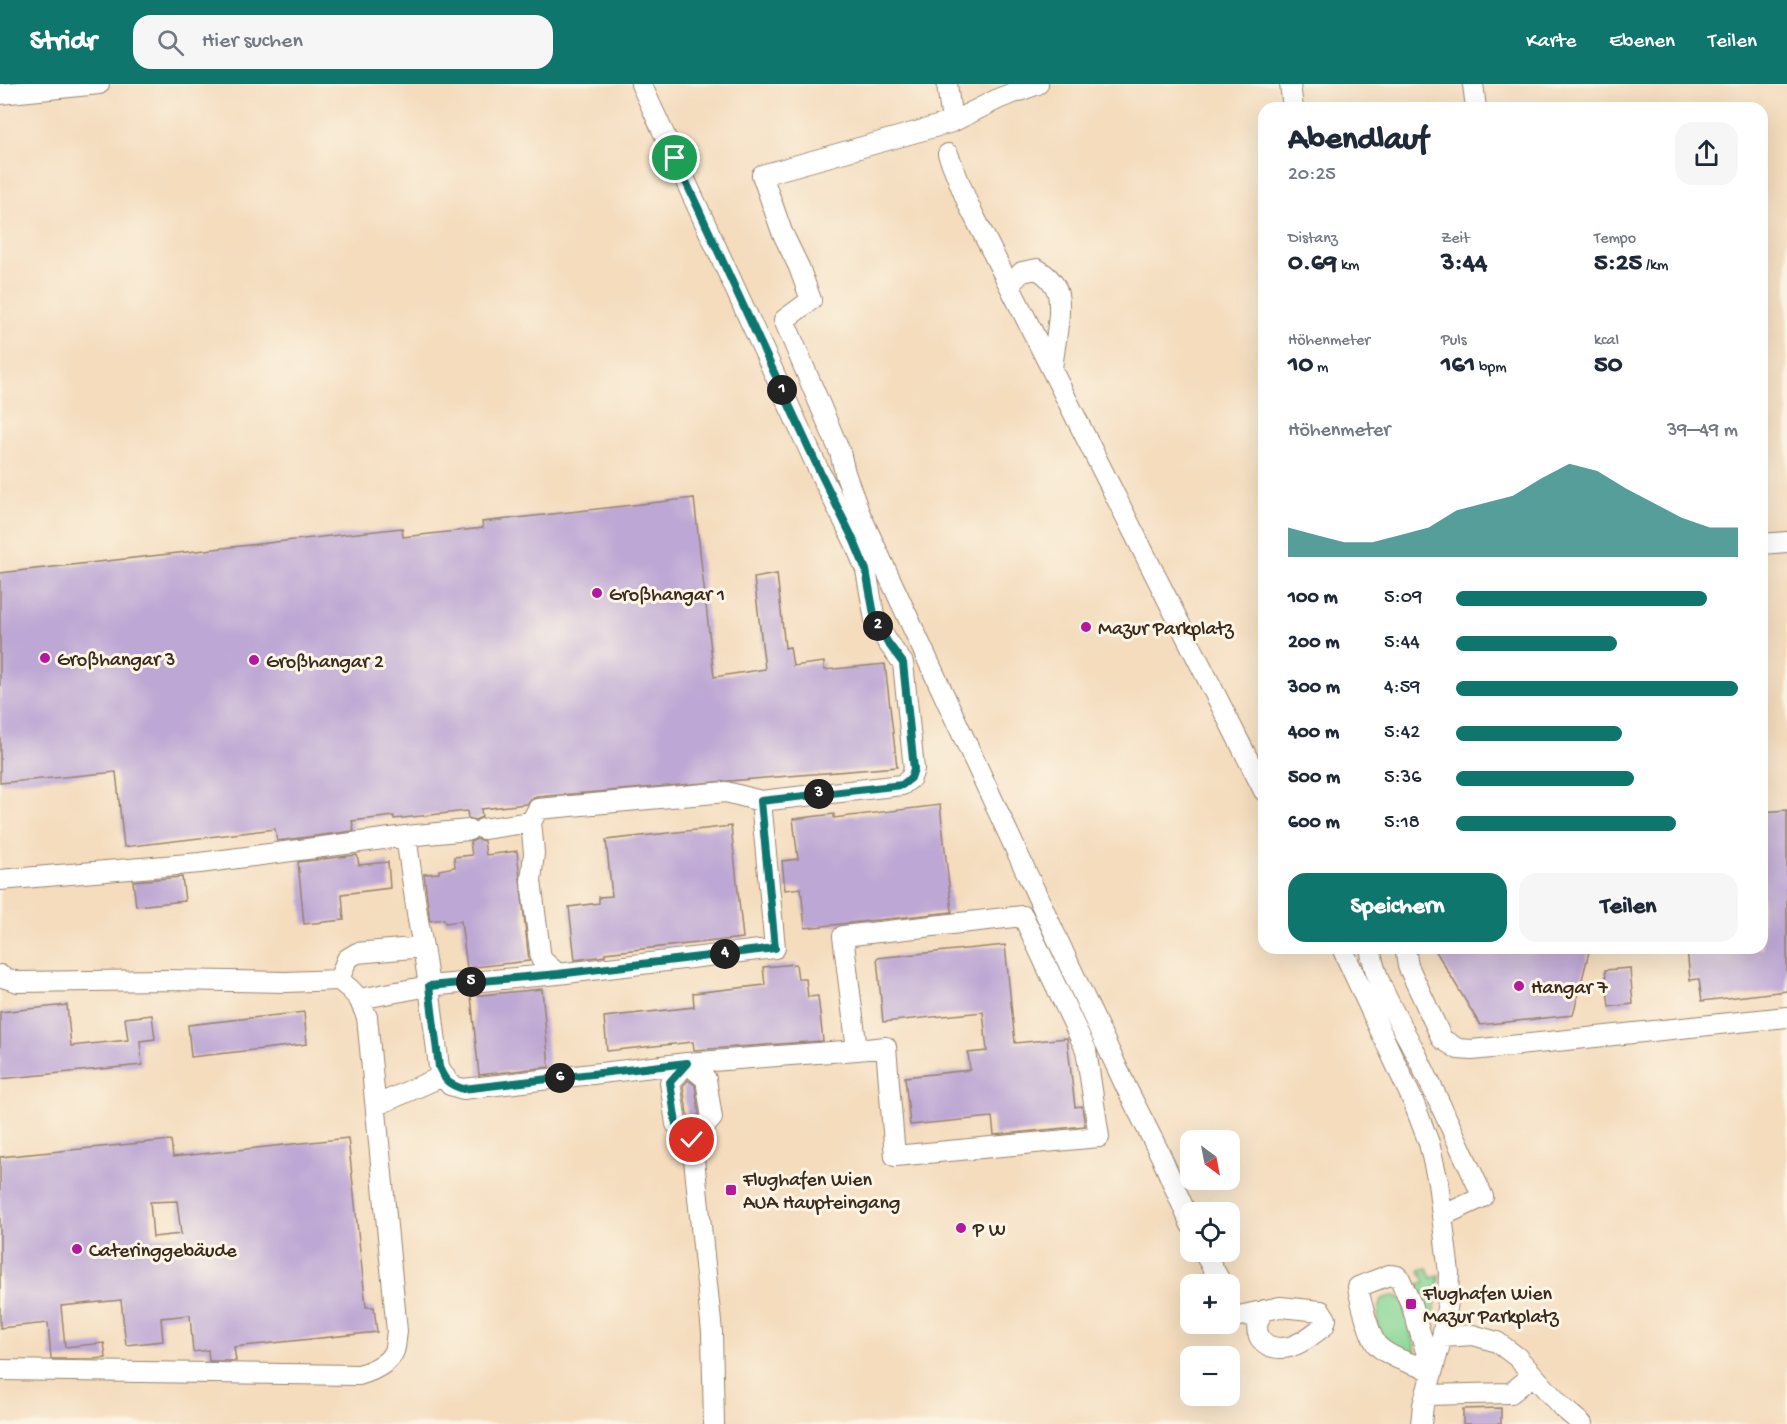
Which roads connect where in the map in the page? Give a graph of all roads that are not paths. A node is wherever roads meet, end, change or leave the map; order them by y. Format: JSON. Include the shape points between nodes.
{"nodes":[{"id":1,"x":99,"y":84,"type":"edge"},
{"id":2,"x":641,"y":84,"type":"edge"},
{"id":3,"x":946,"y":84,"type":"edge"},
{"id":4,"x":1038,"y":84,"type":"edge"},
{"id":5,"x":1290,"y":84,"type":"edge"},
{"id":6,"x":1473,"y":84,"type":"edge"},
{"id":7,"x":0,"y":94,"type":"edge"},
{"id":8,"x":1292,"y":102,"type":"edge"},
{"id":9,"x":1475,"y":102,"type":"edge"},
{"id":10,"x":952,"y":122,"type":"junction"},
{"id":11,"x":948,"y":154,"type":"dead end"},
{"id":12,"x":1009,"y":285,"type":"junction"},
{"id":13,"x":1052,"y":369,"type":"junction"},
{"id":14,"x":1787,"y":542,"type":"edge"},
{"id":15,"x":1768,"y":544,"type":"edge"},
{"id":16,"x":1258,"y":776,"type":"edge"},
{"id":17,"x":761,"y":801,"type":"junction"},
{"id":18,"x":531,"y":822,"type":"junction"},
{"id":19,"x":406,"y":836,"type":"junction"},
{"id":20,"x":0,"y":880,"type":"edge"},
{"id":21,"x":423,"y":947,"type":"junction"},
{"id":22,"x":1345,"y":954,"type":"edge"},
{"id":23,"x":1371,"y":954,"type":"edge"},
{"id":24,"x":1406,"y":954,"type":"edge"},
{"id":25,"x":558,"y":974,"type":"junction"},
{"id":26,"x":0,"y":975,"type":"edge"},
{"id":27,"x":339,"y":980,"type":"junction"},
{"id":28,"x":429,"y":986,"type":"junction"},
{"id":29,"x":359,"y":999,"type":"junction"},
{"id":30,"x":1787,"y":1017,"type":"edge"},
{"id":31,"x":857,"y":1050,"type":"junction"},
{"id":32,"x":687,"y":1063,"type":"junction"},
{"id":33,"x":443,"y":1076,"type":"junction"},
{"id":34,"x":377,"y":1105,"type":"junction"},
{"id":35,"x":692,"y":1140,"type":"junction"},
{"id":36,"x":1181,"y":1202,"type":"edge"},
{"id":37,"x":1442,"y":1216,"type":"junction"},
{"id":38,"x":1265,"y":1310,"type":"dead end"},
{"id":39,"x":1240,"y":1316,"type":"edge"},
{"id":40,"x":1442,"y":1337,"type":"junction"},
{"id":41,"x":0,"y":1370,"type":"edge"},
{"id":42,"x":1432,"y":1370,"type":"junction"},
{"id":43,"x":1533,"y":1375,"type":"junction"},
{"id":44,"x":1426,"y":1395,"type":"junction"},
{"id":45,"x":714,"y":1424,"type":"edge"},
{"id":46,"x":1421,"y":1424,"type":"edge"},
{"id":47,"x":1582,"y":1424,"type":"edge"}],
"edges":[{"from":1,"to":7,"type":"street"},
{"from":2,"to":17,"type":"street","via":[[668,160],[714,260],[854,541],[866,570],[875,620],[903,663],[914,769],[911,778],[902,785]]},
{"from":3,"to":10,"type":"street"},
{"from":4,"to":10,"type":"street"},
{"from":5,"to":8,"type":"street"},
{"from":6,"to":9,"type":"street"},
{"from":10,"to":36,"type":"street","via":[[762,175],[811,300],[784,320],[840,452],[859,512]]},
{"from":11,"to":12,"type":"street"},
{"from":12,"to":13,"type":"street"},
{"from":12,"to":13,"type":"street","via":[[1022,272],[1037,269],[1053,283],[1058,294],[1058,312]]},
{"from":13,"to":16,"type":"street"},
{"from":14,"to":15,"type":"street"},
{"from":17,"to":18,"type":"street","via":[[726,792],[538,809]]},
{"from":17,"to":25,"type":"street","via":[[775,948]]},
{"from":18,"to":19,"type":"street"},
{"from":18,"to":25,"type":"street","via":[[531,881],[542,959]]},
{"from":19,"to":20,"type":"street","via":[[200,862]]},
{"from":19,"to":21,"type":"street"},
{"from":21,"to":27,"type":"street","via":[[357,953],[347,959]]},
{"from":21,"to":28,"type":"street"},
{"from":22,"to":37,"type":"street","via":[[1430,1143]]},
{"from":23,"to":37,"type":"street","via":[[1373,968],[1483,1197]]},
{"from":24,"to":30,"type":"street","via":[[1442,1039],[1458,1049]]},
{"from":25,"to":28,"type":"street"},
{"from":26,"to":27,"type":"street","via":[[18,982]]},
{"from":27,"to":29,"type":"street"},
{"from":28,"to":29,"type":"street"},
{"from":28,"to":33,"type":"street"},
{"from":29,"to":34,"type":"street","via":[[368,1017]]},
{"from":31,"to":31,"type":"street","via":[[843,936],[1023,916],[1086,1050],[1099,1137],[895,1156],[886,1047]]},
{"from":31,"to":32,"type":"street"},
{"from":32,"to":33,"type":"street","via":[[463,1089],[450,1085]]},
{"from":32,"to":35,"type":"street","via":[[670,1082],[676,1124]]},
{"from":32,"to":35,"type":"street","via":[[706,1079],[711,1118]]},
{"from":33,"to":34,"type":"street"},
{"from":34,"to":41,"type":"street","via":[[398,1331],[394,1352],[384,1364],[359,1375]]},
{"from":35,"to":45,"type":"street","via":[[712,1332]]},
{"from":37,"to":40,"type":"street","via":[[1449,1273]]},
{"from":38,"to":39,"type":"street"},
{"from":40,"to":42,"type":"street"},
{"from":40,"to":43,"type":"street","via":[[1473,1335],[1497,1342],[1518,1357]]},
{"from":42,"to":42,"type":"street","via":[[1400,1279],[1389,1275],[1358,1287],[1376,1344],[1400,1360]]},
{"from":42,"to":44,"type":"street"},
{"from":43,"to":44,"type":"street","via":[[1510,1393]]},
{"from":43,"to":47,"type":"street"},
{"from":44,"to":46,"type":"street"}]}
